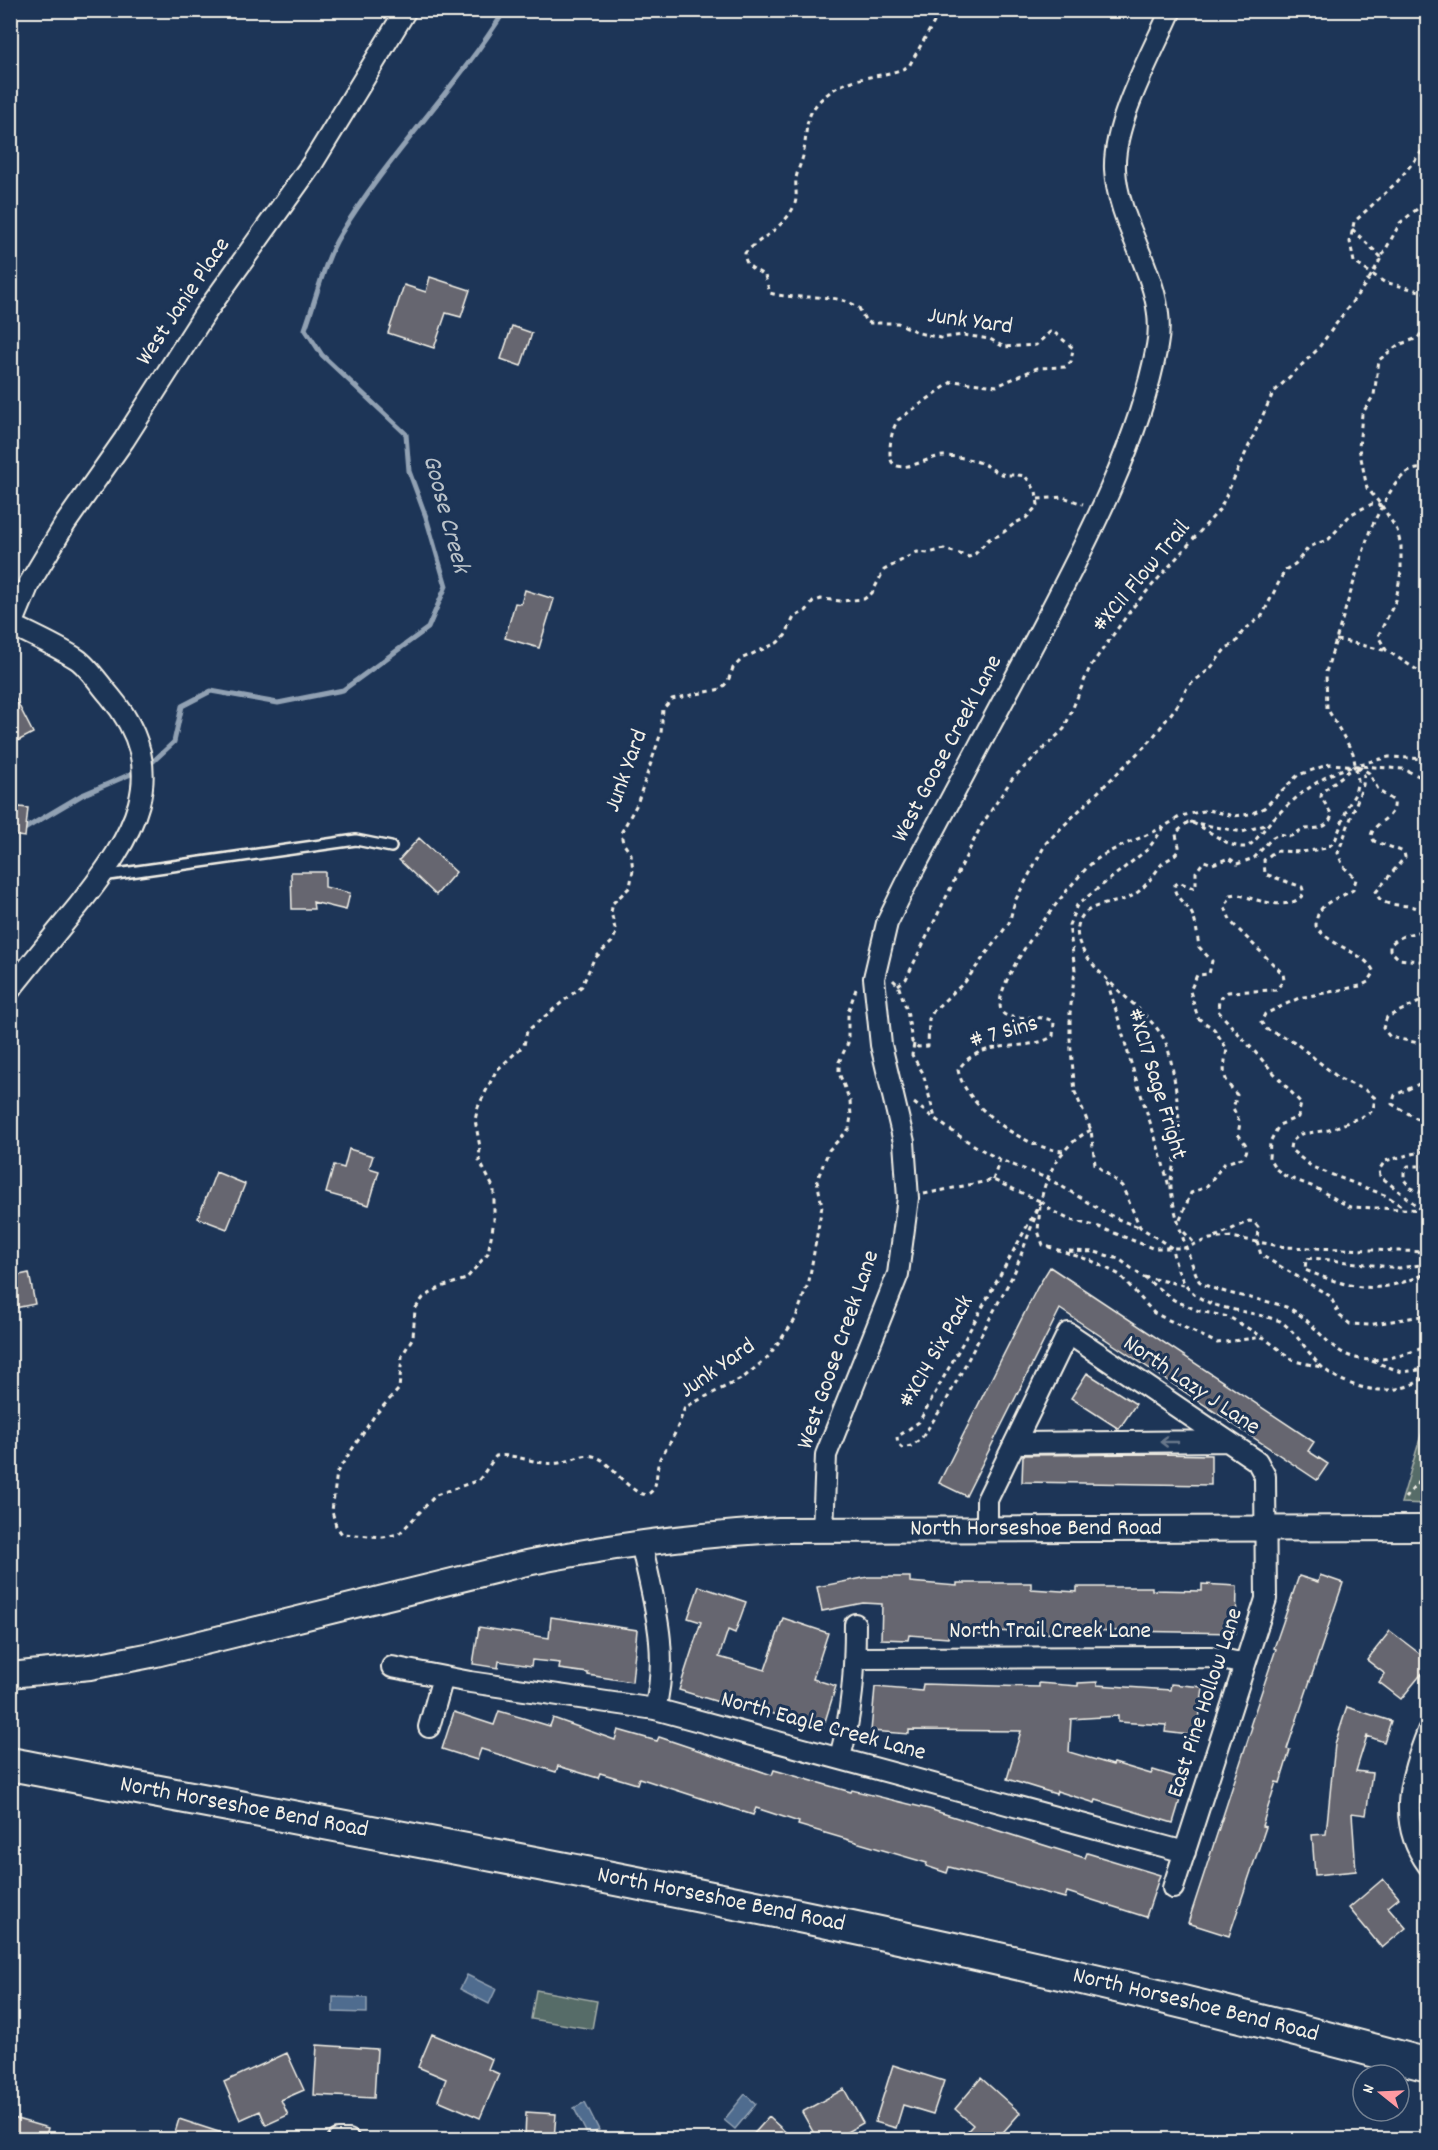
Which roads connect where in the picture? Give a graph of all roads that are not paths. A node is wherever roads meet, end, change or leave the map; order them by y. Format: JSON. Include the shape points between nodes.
{"nodes":[{"id":1,"x":406,"y":10,"type":"edge"},
{"id":2,"x":1171,"y":10,"type":"edge"},
{"id":3,"x":11,"y":626,"type":"edge"},
{"id":4,"x":391,"y":847,"type":"dead end"},
{"id":5,"x":101,"y":877,"type":"junction"},
{"id":6,"x":10,"y":990,"type":"edge"},
{"id":7,"x":1227,"y":1441,"type":"junction"},
{"id":8,"x":1015,"y":1443,"type":"junction"},
{"id":9,"x":1428,"y":1528,"type":"edge"},
{"id":10,"x":987,"y":1530,"type":"junction"},
{"id":11,"x":1267,"y":1530,"type":"junction"},
{"id":12,"x":823,"y":1531,"type":"junction"},
{"id":13,"x":641,"y":1542,"type":"junction"},
{"id":14,"x":855,"y":1624,"type":"dead end"},
{"id":15,"x":855,"y":1658,"type":"junction"},
{"id":16,"x":1245,"y":1664,"type":"junction"},
{"id":17,"x":392,"y":1667,"type":"dead end"},
{"id":18,"x":10,"y":1675,"type":"edge"},
{"id":19,"x":443,"y":1677,"type":"junction"},
{"id":20,"x":655,"y":1709,"type":"junction"},
{"id":21,"x":429,"y":1727,"type":"dead end"},
{"id":22,"x":1428,"y":1731,"type":"edge"},
{"id":23,"x":840,"y":1757,"type":"junction"},
{"id":24,"x":10,"y":1764,"type":"edge"},
{"id":25,"x":1185,"y":1852,"type":"junction"},
{"id":26,"x":1428,"y":1865,"type":"edge"},
{"id":27,"x":1173,"y":1888,"type":"dead end"},
{"id":28,"x":1428,"y":2065,"type":"edge"},
{"id":29,"x":338,"y":2139,"type":"edge"},
{"id":30,"x":348,"y":2139,"type":"edge"}],
"edges":[{"from":1,"to":3,"type":"street","name":"West Janie Place","via":[[312,164],[212,303],[65,524],[29,584]]},
{"from":2,"to":12,"type":"street","name":"West Goose Creek Lane","via":[[1126,116],[1117,144],[1115,170],[1119,194],[1155,296],[1158,343],[1148,391],[1082,551],[891,913],[879,950],[874,978],[881,1045],[904,1142],[908,1198],[898,1274],[826,1455]]},
{"from":3,"to":5,"type":"street","via":[[79,660],[126,715],[138,742],[144,775],[141,802],[128,836]]},
{"from":4,"to":5,"type":"lane","via":[[356,840]]},
{"from":5,"to":6,"type":"street"},
{"from":7,"to":8,"type":"street","one_way":true},
{"from":7,"to":8,"type":"street","name":"North Lazy J Lane","via":[[1068,1333]]},
{"from":7,"to":11,"type":"street","name":"North Lazy J Lane","via":[[1257,1461],[1266,1476]]},
{"from":8,"to":10,"type":"street","via":[[987,1500]]},
{"from":9,"to":11,"type":"street","name":"North Horseshoe Bend Road"},
{"from":10,"to":11,"type":"street","name":"North Horseshoe Bend Road"},
{"from":10,"to":12,"type":"street","name":"North Horseshoe Bend Road"},
{"from":11,"to":16,"type":"street","name":"East Pine Hollow Lane","via":[[1266,1599]]},
{"from":12,"to":13,"type":"street","name":"North Horseshoe Bend Road","via":[[706,1534]]},
{"from":13,"to":18,"type":"street","name":"North Horseshoe Bend Road","via":[[522,1564],[156,1654],[90,1667]]},
{"from":13,"to":20,"type":"street","via":[[663,1650]]},
{"from":14,"to":15,"type":"street"},
{"from":15,"to":16,"type":"street","name":"North Trail Creek Lane","via":[[1212,1657]]},
{"from":15,"to":23,"type":"street","via":[[849,1722]]},
{"from":16,"to":25,"type":"street","name":"East Pine Hollow Lane"},
{"from":17,"to":19,"type":"street","name":"North Eagle Creek Lane"},
{"from":19,"to":20,"type":"street","name":"North Eagle Creek Lane"},
{"from":19,"to":21,"type":"street"},
{"from":20,"to":23,"type":"street","name":"North Eagle Creek Lane"},
{"from":22,"to":26,"type":"street","via":[[1408,1799],[1408,1826],[1417,1852]]},
{"from":23,"to":25,"type":"street","name":"North Eagle Creek Lane"},
{"from":24,"to":28,"type":"highway","name":"North Horseshoe Bend Road","via":[[846,1924],[1149,1992]]},
{"from":25,"to":27,"type":"street","name":"East Pine Hollow Lane"},
{"from":29,"to":30,"type":"street"}]}
